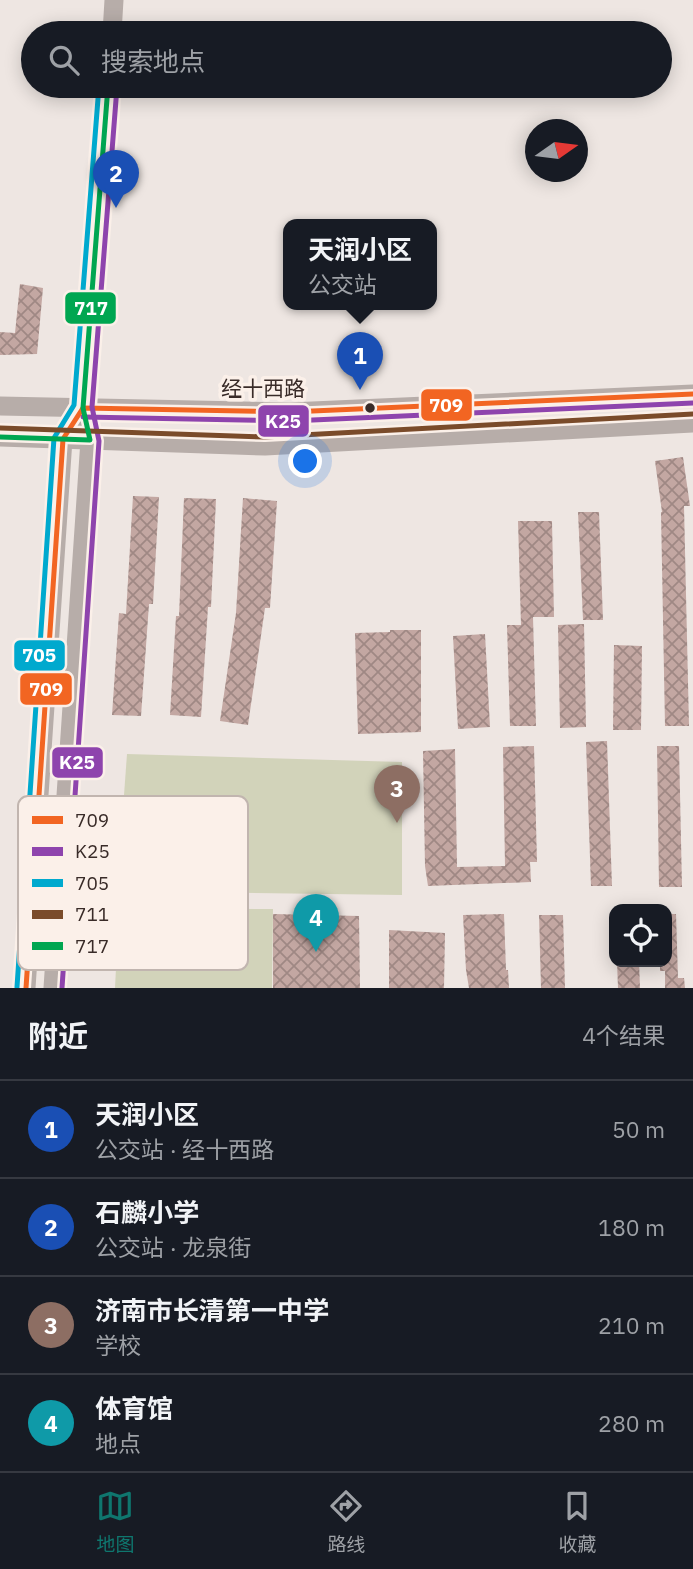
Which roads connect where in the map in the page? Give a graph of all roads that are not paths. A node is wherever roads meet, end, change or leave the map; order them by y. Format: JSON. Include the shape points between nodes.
{"nodes":[{"id":1,"x":114,"y":0,"type":"edge"},
{"id":2,"x":113,"y":21,"type":"edge"},
{"id":3,"x":107,"y":98,"type":"edge"},
{"id":4,"x":693,"y":394,"type":"edge"},
{"id":5,"x":0,"y":406,"type":"edge"},
{"id":6,"x":83,"y":408,"type":"junction"},
{"id":7,"x":693,"y":423,"type":"edge"},
{"id":8,"x":0,"y":437,"type":"edge"},
{"id":9,"x":63,"y":439,"type":"junction"},
{"id":10,"x":90,"y":440,"type":"junction"},
{"id":11,"x":39,"y":796,"type":"edge"},
{"id":12,"x":66,"y":796,"type":"edge"},
{"id":13,"x":27,"y":970,"type":"edge"},
{"id":14,"x":54,"y":970,"type":"edge"},
{"id":15,"x":26,"y":988,"type":"edge"},
{"id":16,"x":53,"y":988,"type":"edge"}],
"edges":[{"from":1,"to":2,"type":"main road"},
{"from":3,"to":6,"type":"main road"},
{"from":4,"to":6,"type":"main road","name":"经十西路","via":[[290,412]]},
{"from":5,"to":6,"type":"main road","name":"经十西路"},
{"from":6,"to":9,"type":"main road"},
{"from":6,"to":10,"type":"main road"},
{"from":7,"to":10,"type":"main road","via":[[265,446]]},
{"from":8,"to":9,"type":"main road"},
{"from":9,"to":10,"type":"main road"},
{"from":9,"to":11,"type":"main road"},
{"from":10,"to":12,"type":"main road"},
{"from":13,"to":15,"type":"main road"},
{"from":14,"to":16,"type":"main road"}]}
